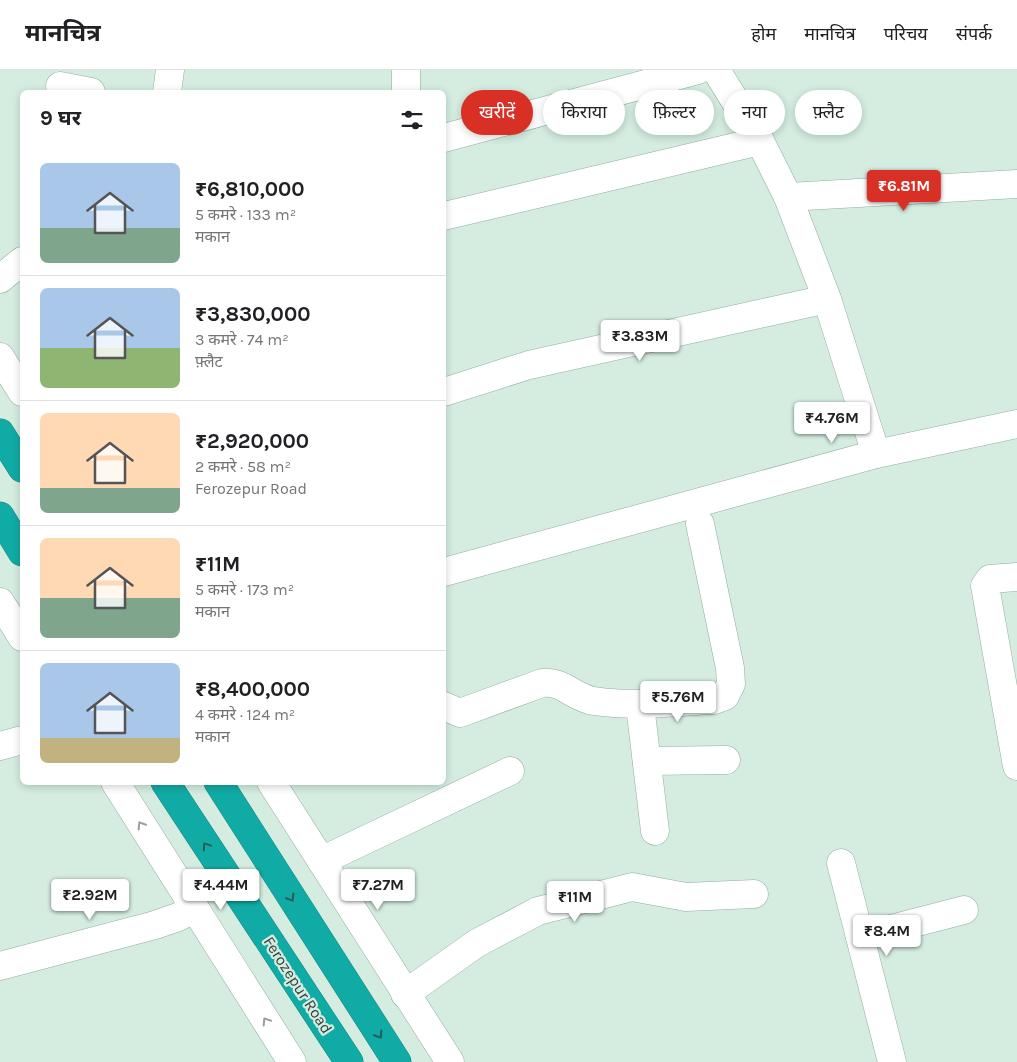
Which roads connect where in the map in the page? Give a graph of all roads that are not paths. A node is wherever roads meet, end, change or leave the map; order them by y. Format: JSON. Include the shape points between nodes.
{"nodes":[{"id":1,"x":170,"y":70,"type":"edge"},
{"id":2,"x":406,"y":70,"type":"edge"},
{"id":3,"x":698,"y":70,"type":"edge"},
{"id":4,"x":716,"y":70,"type":"edge"},
{"id":5,"x":60,"y":86,"type":"dead end"},
{"id":6,"x":81,"y":90,"type":"edge"},
{"id":7,"x":166,"y":90,"type":"edge"},
{"id":8,"x":406,"y":90,"type":"edge"},
{"id":9,"x":446,"y":137,"type":"edge"},
{"id":10,"x":760,"y":141,"type":"junction"},
{"id":11,"x":1017,"y":184,"type":"edge"},
{"id":12,"x":788,"y":197,"type":"junction"},
{"id":13,"x":446,"y":216,"type":"edge"},
{"id":14,"x":20,"y":263,"type":"edge"},
{"id":15,"x":0,"y":279,"type":"edge"},
{"id":16,"x":827,"y":299,"type":"junction"},
{"id":17,"x":0,"y":357,"type":"edge"},
{"id":18,"x":20,"y":389,"type":"edge"},
{"id":19,"x":446,"y":391,"type":"edge"},
{"id":20,"x":1017,"y":424,"type":"edge"},
{"id":21,"x":0,"y":433,"type":"edge"},
{"id":22,"x":876,"y":454,"type":"junction"},
{"id":23,"x":20,"y":465,"type":"edge"},
{"id":24,"x":0,"y":516,"type":"edge"},
{"id":25,"x":700,"y":524,"type":"dead end"},
{"id":26,"x":20,"y":549,"type":"edge"},
{"id":27,"x":446,"y":571,"type":"edge"},
{"id":28,"x":1017,"y":577,"type":"edge"},
{"id":29,"x":0,"y":602,"type":"edge"},
{"id":30,"x":20,"y":634,"type":"edge"},
{"id":31,"x":640,"y":705,"type":"junction"},
{"id":32,"x":446,"y":707,"type":"edge"},
{"id":33,"x":1013,"y":730,"type":"edge"},
{"id":34,"x":20,"y":741,"type":"edge"},
{"id":35,"x":0,"y":746,"type":"edge"},
{"id":36,"x":726,"y":760,"type":"dead end"},
{"id":37,"x":647,"y":761,"type":"junction"},
{"id":38,"x":1017,"y":766,"type":"edge"},
{"id":39,"x":510,"y":771,"type":"dead end"},
{"id":40,"x":117,"y":785,"type":"edge"},
{"id":41,"x":167,"y":785,"type":"edge"},
{"id":42,"x":220,"y":785,"type":"edge"},
{"id":43,"x":273,"y":785,"type":"edge"},
{"id":44,"x":655,"y":831,"type":"dead end"},
{"id":45,"x":321,"y":861,"type":"junction"},
{"id":46,"x":840,"y":863,"type":"dead end"},
{"id":47,"x":754,"y":894,"type":"dead end"},
{"id":48,"x":194,"y":909,"type":"junction"},
{"id":49,"x":964,"y":910,"type":"dead end"},
{"id":50,"x":860,"y":937,"type":"junction"},
{"id":51,"x":0,"y":966,"type":"edge"},
{"id":52,"x":405,"y":994,"type":"junction"},
{"id":53,"x":292,"y":1062,"type":"edge"},
{"id":54,"x":349,"y":1062,"type":"edge"},
{"id":55,"x":397,"y":1062,"type":"edge"},
{"id":56,"x":450,"y":1062,"type":"edge"},
{"id":57,"x":892,"y":1062,"type":"edge"}],
"edges":[{"from":1,"to":7,"type":"street"},
{"from":2,"to":8,"type":"street"},
{"from":3,"to":9,"type":"street"},
{"from":4,"to":10,"type":"street"},
{"from":5,"to":6,"type":"street"},
{"from":10,"to":12,"type":"street"},
{"from":10,"to":13,"type":"street"},
{"from":11,"to":12,"type":"street"},
{"from":12,"to":16,"type":"street"},
{"from":14,"to":15,"type":"street"},
{"from":16,"to":19,"type":"street","via":[[529,365]]},
{"from":16,"to":22,"type":"street"},
{"from":17,"to":18,"type":"street"},
{"from":20,"to":22,"type":"street"},
{"from":21,"to":23,"type":"highway"},
{"from":22,"to":27,"type":"street"},
{"from":24,"to":26,"type":"highway"},
{"from":25,"to":31,"type":"street","via":[[730,668],[729,692],[714,700]]},
{"from":28,"to":33,"type":"street","via":[[990,579],[985,586]]},
{"from":29,"to":30,"type":"street"},
{"from":31,"to":32,"type":"street","via":[[582,699],[551,682],[460,713]]},
{"from":31,"to":37,"type":"street"},
{"from":33,"to":38,"type":"street"},
{"from":34,"to":35,"type":"street"},
{"from":36,"to":37,"type":"street"},
{"from":37,"to":44,"type":"street"},
{"from":39,"to":45,"type":"street"},
{"from":48,"to":40,"type":"street","one_way":true},
{"from":54,"to":41,"type":"highway","name":"Ferozepur Road","one_way":true},
{"from":42,"to":55,"type":"highway","one_way":true},
{"from":43,"to":45,"type":"street"},
{"from":45,"to":52,"type":"street"},
{"from":46,"to":50,"type":"street"},
{"from":47,"to":52,"type":"street","via":[[686,897],[632,888],[538,911],[477,943]]},
{"from":48,"to":51,"type":"street","via":[[155,926]]},
{"from":53,"to":48,"type":"street","one_way":true},
{"from":49,"to":50,"type":"street"},
{"from":50,"to":57,"type":"street"},
{"from":52,"to":56,"type":"street"}]}
